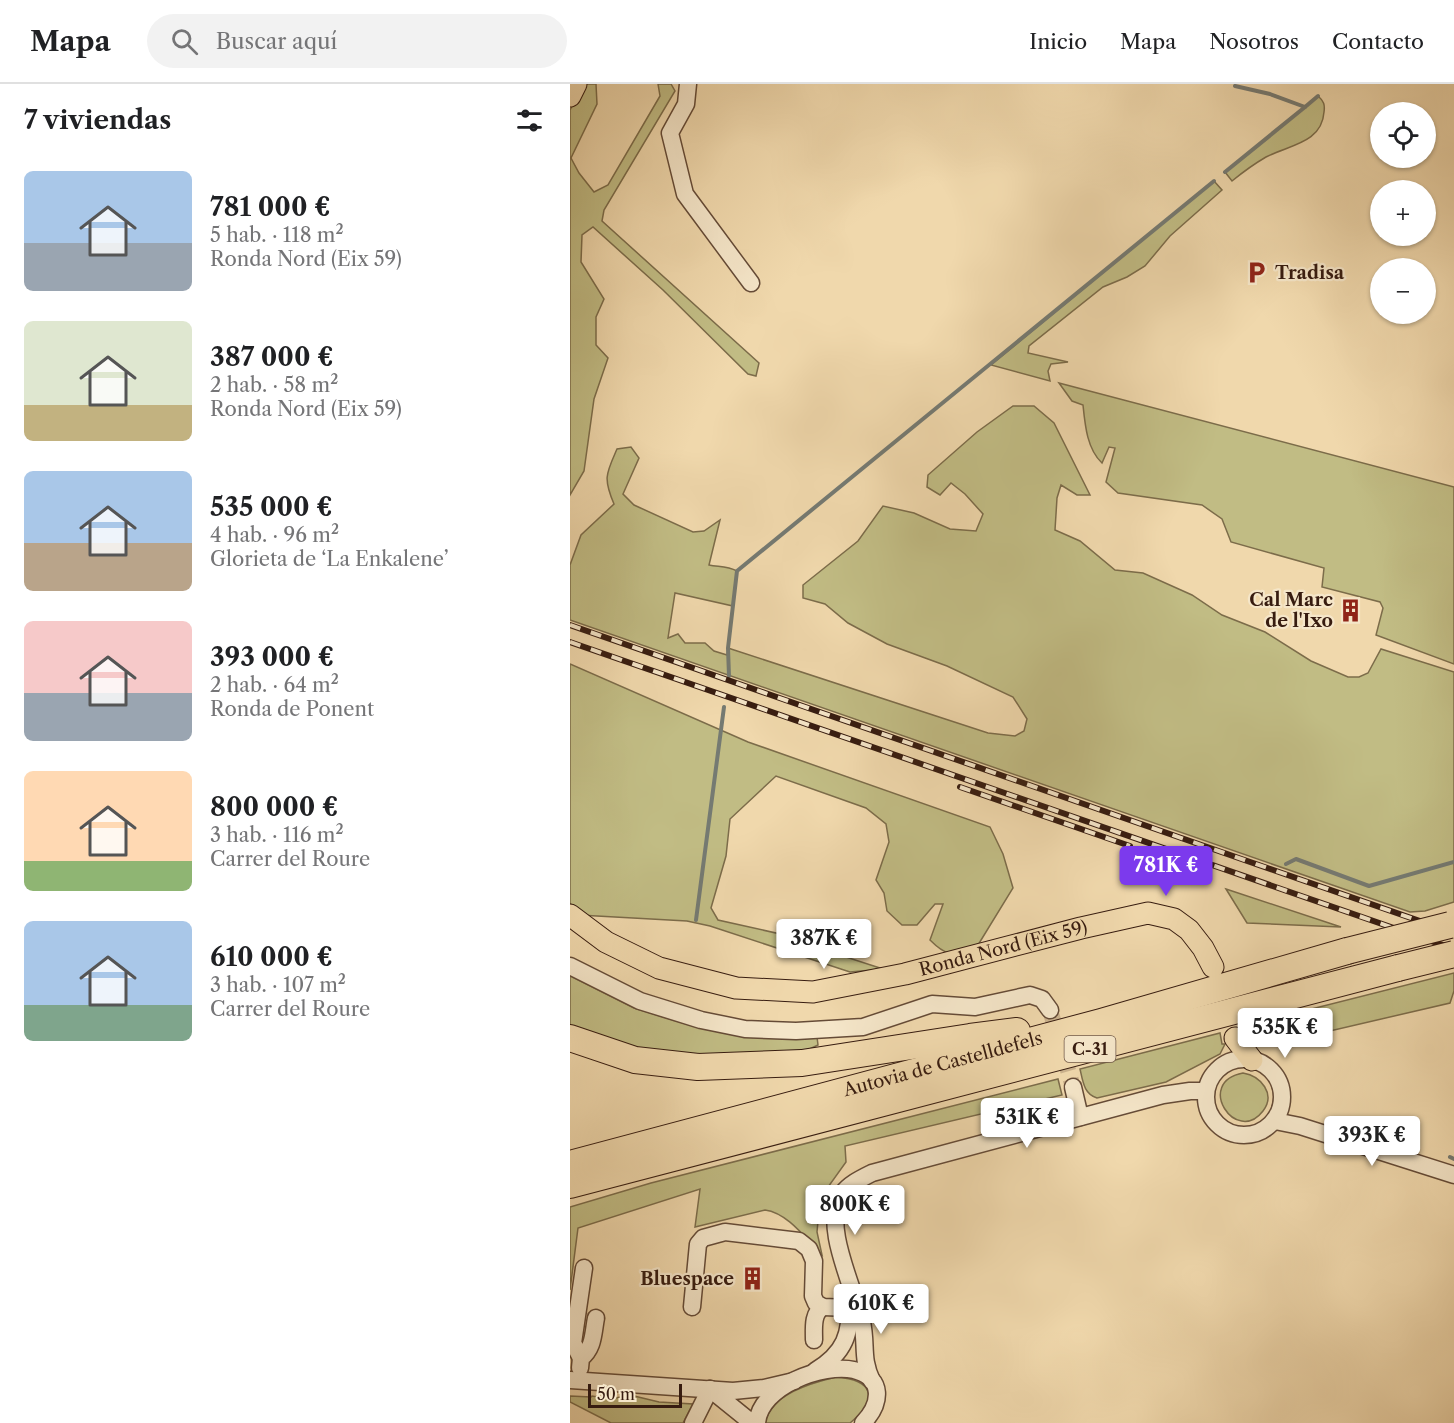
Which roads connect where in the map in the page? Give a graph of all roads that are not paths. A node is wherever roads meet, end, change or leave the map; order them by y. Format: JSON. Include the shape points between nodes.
{"nodes":[{"id":1,"x":576,"y":84,"type":"edge"},
{"id":2,"x":688,"y":84,"type":"edge"},
{"id":3,"x":570,"y":96,"type":"edge"},
{"id":4,"x":751,"y":283,"type":"dead end"},
{"id":5,"x":570,"y":915,"type":"edge"},
{"id":6,"x":1452,"y":925,"type":"edge"},
{"id":7,"x":1454,"y":954,"type":"edge"},
{"id":8,"x":570,"y":966,"type":"edge"},
{"id":9,"x":1213,"y":967,"type":"dead end"},
{"id":10,"x":1050,"y":1010,"type":"tunnel mouth"},
{"id":11,"x":1101,"y":1022,"type":"junction"},
{"id":12,"x":570,"y":1038,"type":"edge"},
{"id":13,"x":1252,"y":1060,"type":"joint"},
{"id":14,"x":1230,"y":1061,"type":"joint"},
{"id":15,"x":1073,"y":1087,"type":"tunnel mouth"},
{"id":16,"x":1206,"y":1091,"type":"junction"},
{"id":17,"x":1278,"y":1113,"type":"junction"},
{"id":18,"x":1080,"y":1117,"type":"junction"},
{"id":19,"x":711,"y":1149,"type":"junction"},
{"id":20,"x":570,"y":1164,"type":"edge"},
{"id":21,"x":1454,"y":1175,"type":"edge"},
{"id":22,"x":570,"y":1185,"type":"edge"},
{"id":23,"x":570,"y":1199,"type":"edge"},
{"id":24,"x":584,"y":1268,"type":"dead end"},
{"id":25,"x":847,"y":1275,"type":"junction"},
{"id":26,"x":692,"y":1307,"type":"dead end"},
{"id":27,"x":822,"y":1307,"type":"junction"},
{"id":28,"x":850,"y":1308,"type":"junction"},
{"id":29,"x":596,"y":1318,"type":"dead end"},
{"id":30,"x":814,"y":1340,"type":"dead end"},
{"id":31,"x":581,"y":1358,"type":"junction"},
{"id":32,"x":802,"y":1378,"type":"junction"},
{"id":33,"x":575,"y":1381,"type":"edge"},
{"id":34,"x":872,"y":1381,"type":"junction"},
{"id":35,"x":710,"y":1389,"type":"junction"},
{"id":36,"x":870,"y":1419,"type":"edge"},
{"id":37,"x":693,"y":1423,"type":"edge"},
{"id":38,"x":752,"y":1423,"type":"edge"},
{"id":39,"x":757,"y":1423,"type":"edge"}],
"edges":[{"from":1,"to":3,"type":"main road"},
{"from":2,"to":4,"type":"street","via":[[686,104],[670,133],[685,194]]},
{"from":5,"to":9,"type":"main road","name":"Ronda Nord (Eix 59)","via":[[606,942],[659,968],[736,988],[813,992],[905,974],[1149,913],[1174,919],[1189,930]]},
{"from":6,"to":11,"type":"highway","name":"Autovia de Castelldefels","number":"C-31","bridge":true},
{"from":7,"to":19,"type":"highway","name":"Autovia de Castelldefels","number":"C-31","bridge":true},
{"from":8,"to":10,"type":"street","via":[[640,1000],[700,1020],[745,1029],[863,1027],[932,1004],[975,1007],[1030,995],[1042,999]]},
{"from":11,"to":12,"type":"highway","via":[[802,1063],[698,1067],[635,1060]]},
{"from":11,"to":20,"type":"highway","name":"Autovia de Castelldefels","number":"C-31"},
{"from":13,"to":14,"type":"main road","via":[[1235,1038]]},
{"from":13,"to":17,"type":"street","via":[[1264,1064],[1280,1084],[1283,1097]]},
{"from":14,"to":16,"type":"street","via":[[1214,1073]]},
{"from":15,"to":18,"type":"street"},
{"from":16,"to":17,"type":"street","via":[[1209,1114],[1216,1124],[1237,1136],[1260,1133]]},
{"from":16,"to":18,"type":"street","via":[[1162,1095]]},
{"from":17,"to":21,"type":"street","via":[[1300,1126]]},
{"from":18,"to":25,"type":"street","via":[[872,1173],[857,1181],[843,1192],[836,1205],[835,1221]]},
{"from":19,"to":22,"type":"highway","name":"Autovia de Castelldefels","number":"C-31"},
{"from":19,"to":23,"type":"highway"},
{"from":24,"to":31,"type":"street","via":[[573,1343]]},
{"from":25,"to":28,"type":"street"},
{"from":25,"to":34,"type":"street","via":[[862,1321],[865,1362]]},
{"from":26,"to":27,"type":"street","via":[[698,1244],[703,1238],[725,1232],[799,1241],[814,1261],[813,1296]]},
{"from":27,"to":28,"type":"street"},
{"from":27,"to":30,"type":"street","via":[[816,1314]]},
{"from":28,"to":32,"type":"street","via":[[848,1335],[842,1347],[828,1364]]},
{"from":29,"to":31,"type":"street","via":[[592,1345]]},
{"from":31,"to":33,"type":"street"},
{"from":32,"to":34,"type":"street","via":[[821,1371],[847,1370],[864,1374]]},
{"from":32,"to":35,"type":"street","via":[[764,1388]]},
{"from":32,"to":39,"type":"street","via":[[773,1394]]},
{"from":33,"to":35,"type":"street"},
{"from":34,"to":36,"type":"street","via":[[878,1401]]},
{"from":35,"to":37,"type":"street"},
{"from":35,"to":38,"type":"street"}]}
